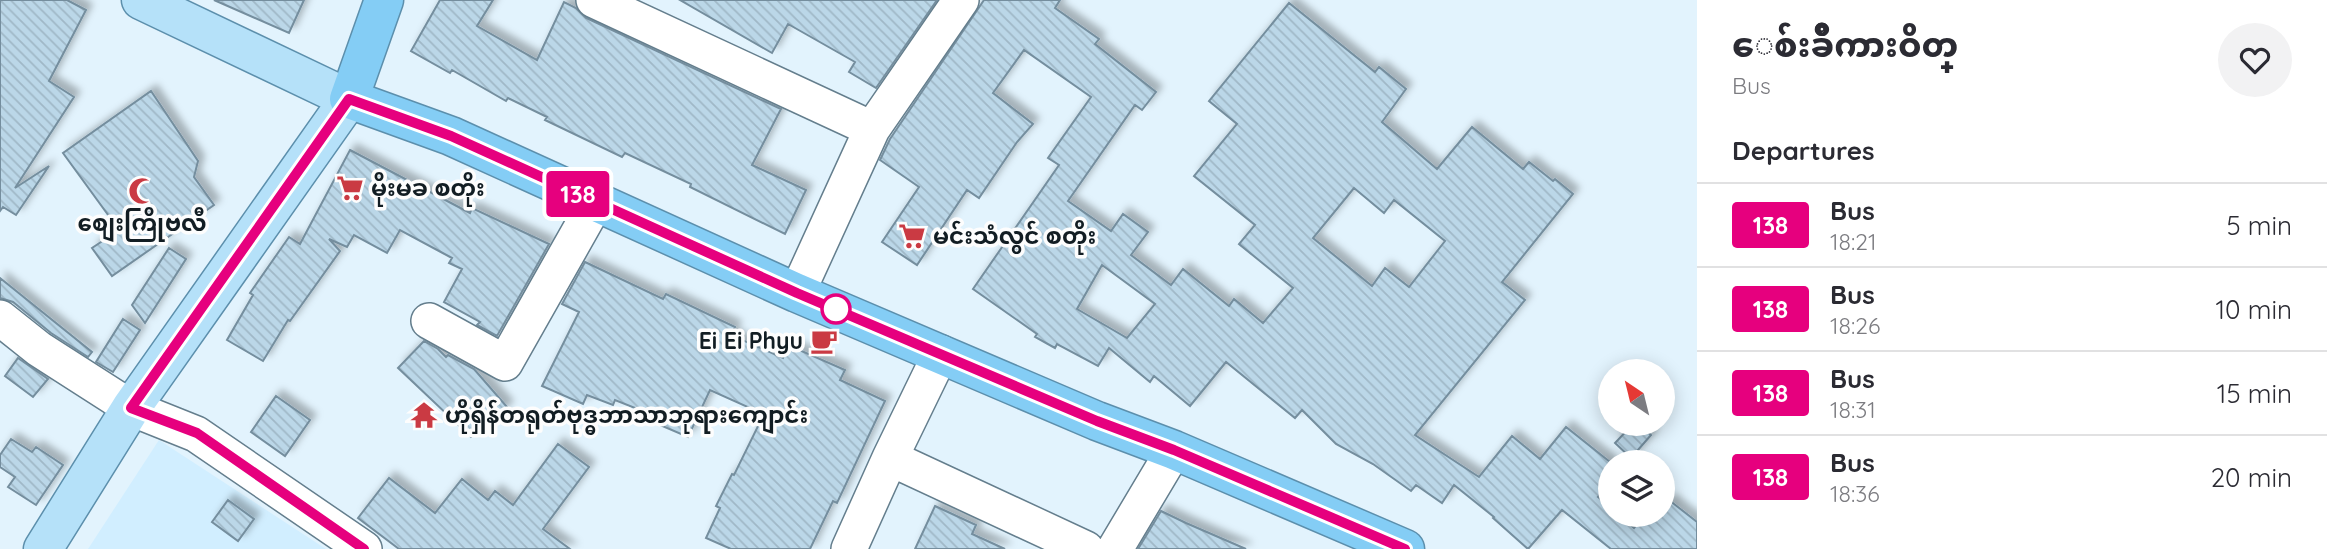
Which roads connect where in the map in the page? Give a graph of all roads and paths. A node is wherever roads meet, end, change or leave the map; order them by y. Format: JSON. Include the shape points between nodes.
{"nodes":[{"id":1,"x":141,"y":0,"type":"edge"},
{"id":2,"x":384,"y":0,"type":"edge"},
{"id":3,"x":594,"y":0,"type":"edge"},
{"id":4,"x":961,"y":0,"type":"edge"},
{"id":5,"x":349,"y":99,"type":"junction"},
{"id":6,"x":872,"y":129,"type":"junction"},
{"id":7,"x":596,"y":202,"type":"junction"},
{"id":8,"x":797,"y":293,"type":"junction"},
{"id":9,"x":0,"y":318,"type":"edge"},
{"id":10,"x":429,"y":321,"type":"dead end"},
{"id":11,"x":941,"y":353,"type":"junction"},
{"id":12,"x":131,"y":408,"type":"junction"},
{"id":13,"x":1174,"y":450,"type":"junction"},
{"id":14,"x":890,"y":458,"type":"junction"},
{"id":15,"x":1364,"y":541,"type":"edge"},
{"id":16,"x":43,"y":549,"type":"edge"},
{"id":17,"x":364,"y":549,"type":"edge"},
{"id":18,"x":849,"y":549,"type":"edge"},
{"id":19,"x":1086,"y":549,"type":"edge"},
{"id":20,"x":1115,"y":549,"type":"edge"},
{"id":21,"x":1405,"y":549,"type":"edge"}],
"edges":[{"from":1,"to":5,"type":"main road"},
{"from":2,"to":5,"type":"highway"},
{"from":3,"to":6,"type":"street"},
{"from":4,"to":6,"type":"street"},
{"from":5,"to":7,"type":"highway","via":[[451,136]]},
{"from":5,"to":12,"type":"main road"},
{"from":6,"to":8,"type":"street"},
{"from":7,"to":8,"type":"highway"},
{"from":7,"to":10,"type":"street","via":[[505,363]]},
{"from":8,"to":11,"type":"highway"},
{"from":9,"to":12,"type":"street"},
{"from":11,"to":13,"type":"highway"},
{"from":11,"to":14,"type":"street"},
{"from":12,"to":16,"type":"main road"},
{"from":12,"to":17,"type":"street","via":[[197,433]]},
{"from":13,"to":15,"type":"highway"},
{"from":13,"to":20,"type":"street"},
{"from":14,"to":18,"type":"street"},
{"from":14,"to":19,"type":"street"},
{"from":15,"to":21,"type":"highway"}]}
